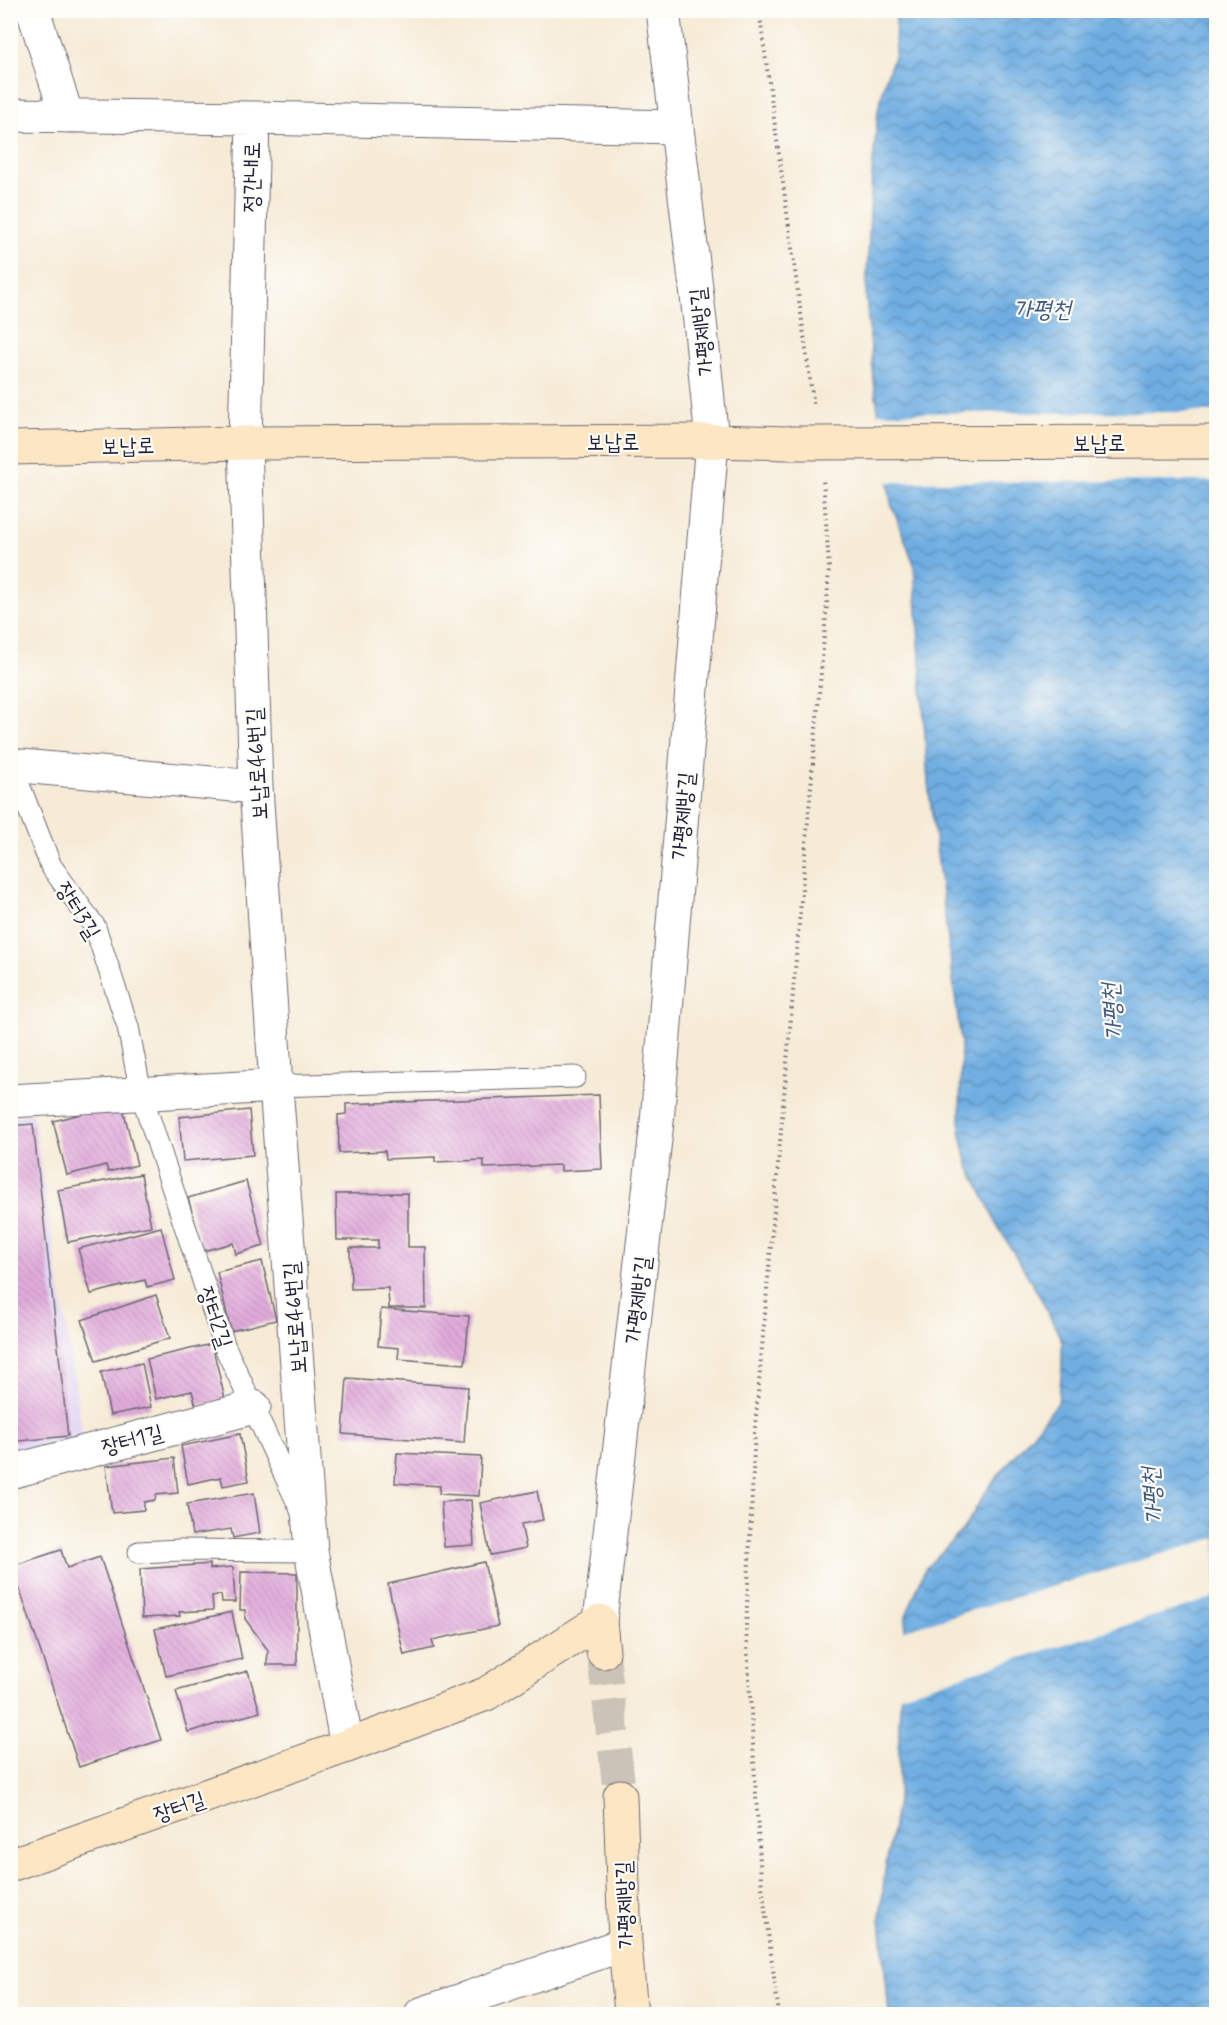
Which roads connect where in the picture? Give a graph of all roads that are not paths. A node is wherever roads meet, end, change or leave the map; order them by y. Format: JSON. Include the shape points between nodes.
{"nodes":[{"id":1,"x":33,"y":10,"type":"edge"},
{"id":2,"x":663,"y":10,"type":"edge"},
{"id":3,"x":10,"y":115,"type":"edge"},
{"id":4,"x":67,"y":116,"type":"junction"},
{"id":5,"x":253,"y":118,"type":"junction"},
{"id":6,"x":677,"y":127,"type":"junction"},
{"id":7,"x":712,"y":441,"type":"junction"},
{"id":8,"x":1216,"y":442,"type":"edge"},
{"id":9,"x":245,"y":443,"type":"junction"},
{"id":10,"x":10,"y":448,"type":"edge"},
{"id":11,"x":11,"y":764,"type":"edge"},
{"id":12,"x":256,"y":787,"type":"junction"},
{"id":13,"x":575,"y":1077,"type":"dead end"},
{"id":14,"x":276,"y":1086,"type":"junction"},
{"id":15,"x":141,"y":1094,"type":"junction"},
{"id":16,"x":10,"y":1101,"type":"edge"},
{"id":17,"x":254,"y":1407,"type":"junction"},
{"id":18,"x":10,"y":1472,"type":"edge"},
{"id":19,"x":311,"y":1542,"type":"junction"},
{"id":20,"x":139,"y":1552,"type":"dead end"},
{"id":21,"x":347,"y":1746,"type":"junction"},
{"id":22,"x":620,"y":1796,"type":"tunnel mouth"},
{"id":23,"x":10,"y":1865,"type":"edge"},
{"id":24,"x":625,"y":1944,"type":"junction"},
{"id":25,"x":421,"y":2014,"type":"edge"},
{"id":26,"x":631,"y":2014,"type":"edge"}],
"edges":[{"from":1,"to":4,"type":"street"},
{"from":2,"to":6,"type":"street","name":"가평제방길"},
{"from":3,"to":4,"type":"street","name":"정간내로"},
{"from":4,"to":5,"type":"street","name":"정간내로"},
{"from":5,"to":6,"type":"street"},
{"from":5,"to":9,"type":"street","name":"정간내로"},
{"from":6,"to":7,"type":"street","name":"가평제방길"},
{"from":7,"to":8,"type":"street","name":"보납로","bridge":true},
{"from":7,"to":9,"type":"street","name":"보납로"},
{"from":7,"to":21,"type":"street","name":"가평제방길","via":[[657,1122],[601,1636],[486,1694]]},
{"from":9,"to":10,"type":"street","name":"보납로"},
{"from":9,"to":12,"type":"street","name":"보납로46번길"},
{"from":11,"to":12,"type":"street","name":"장터3길"},
{"from":11,"to":15,"type":"lane","name":"장터3길","via":[[51,866],[95,927],[128,1027]]},
{"from":12,"to":14,"type":"street","name":"보납로46번길"},
{"from":13,"to":14,"type":"lane"},
{"from":14,"to":15,"type":"street"},
{"from":14,"to":19,"type":"street","name":"보납로46번길"},
{"from":15,"to":16,"type":"street"},
{"from":15,"to":17,"type":"lane","name":"장터2길","via":[[225,1347]]},
{"from":17,"to":18,"type":"street","name":"장터1길"},
{"from":17,"to":19,"type":"lane","name":"장터2길"},
{"from":19,"to":20,"type":"lane"},
{"from":19,"to":21,"type":"street","name":"보납로46번길"},
{"from":21,"to":23,"type":"street","name":"장터길"},
{"from":22,"to":24,"type":"street","name":"가평제방길"},
{"from":24,"to":25,"type":"street"},
{"from":24,"to":26,"type":"street","name":"가평제방길"}]}
